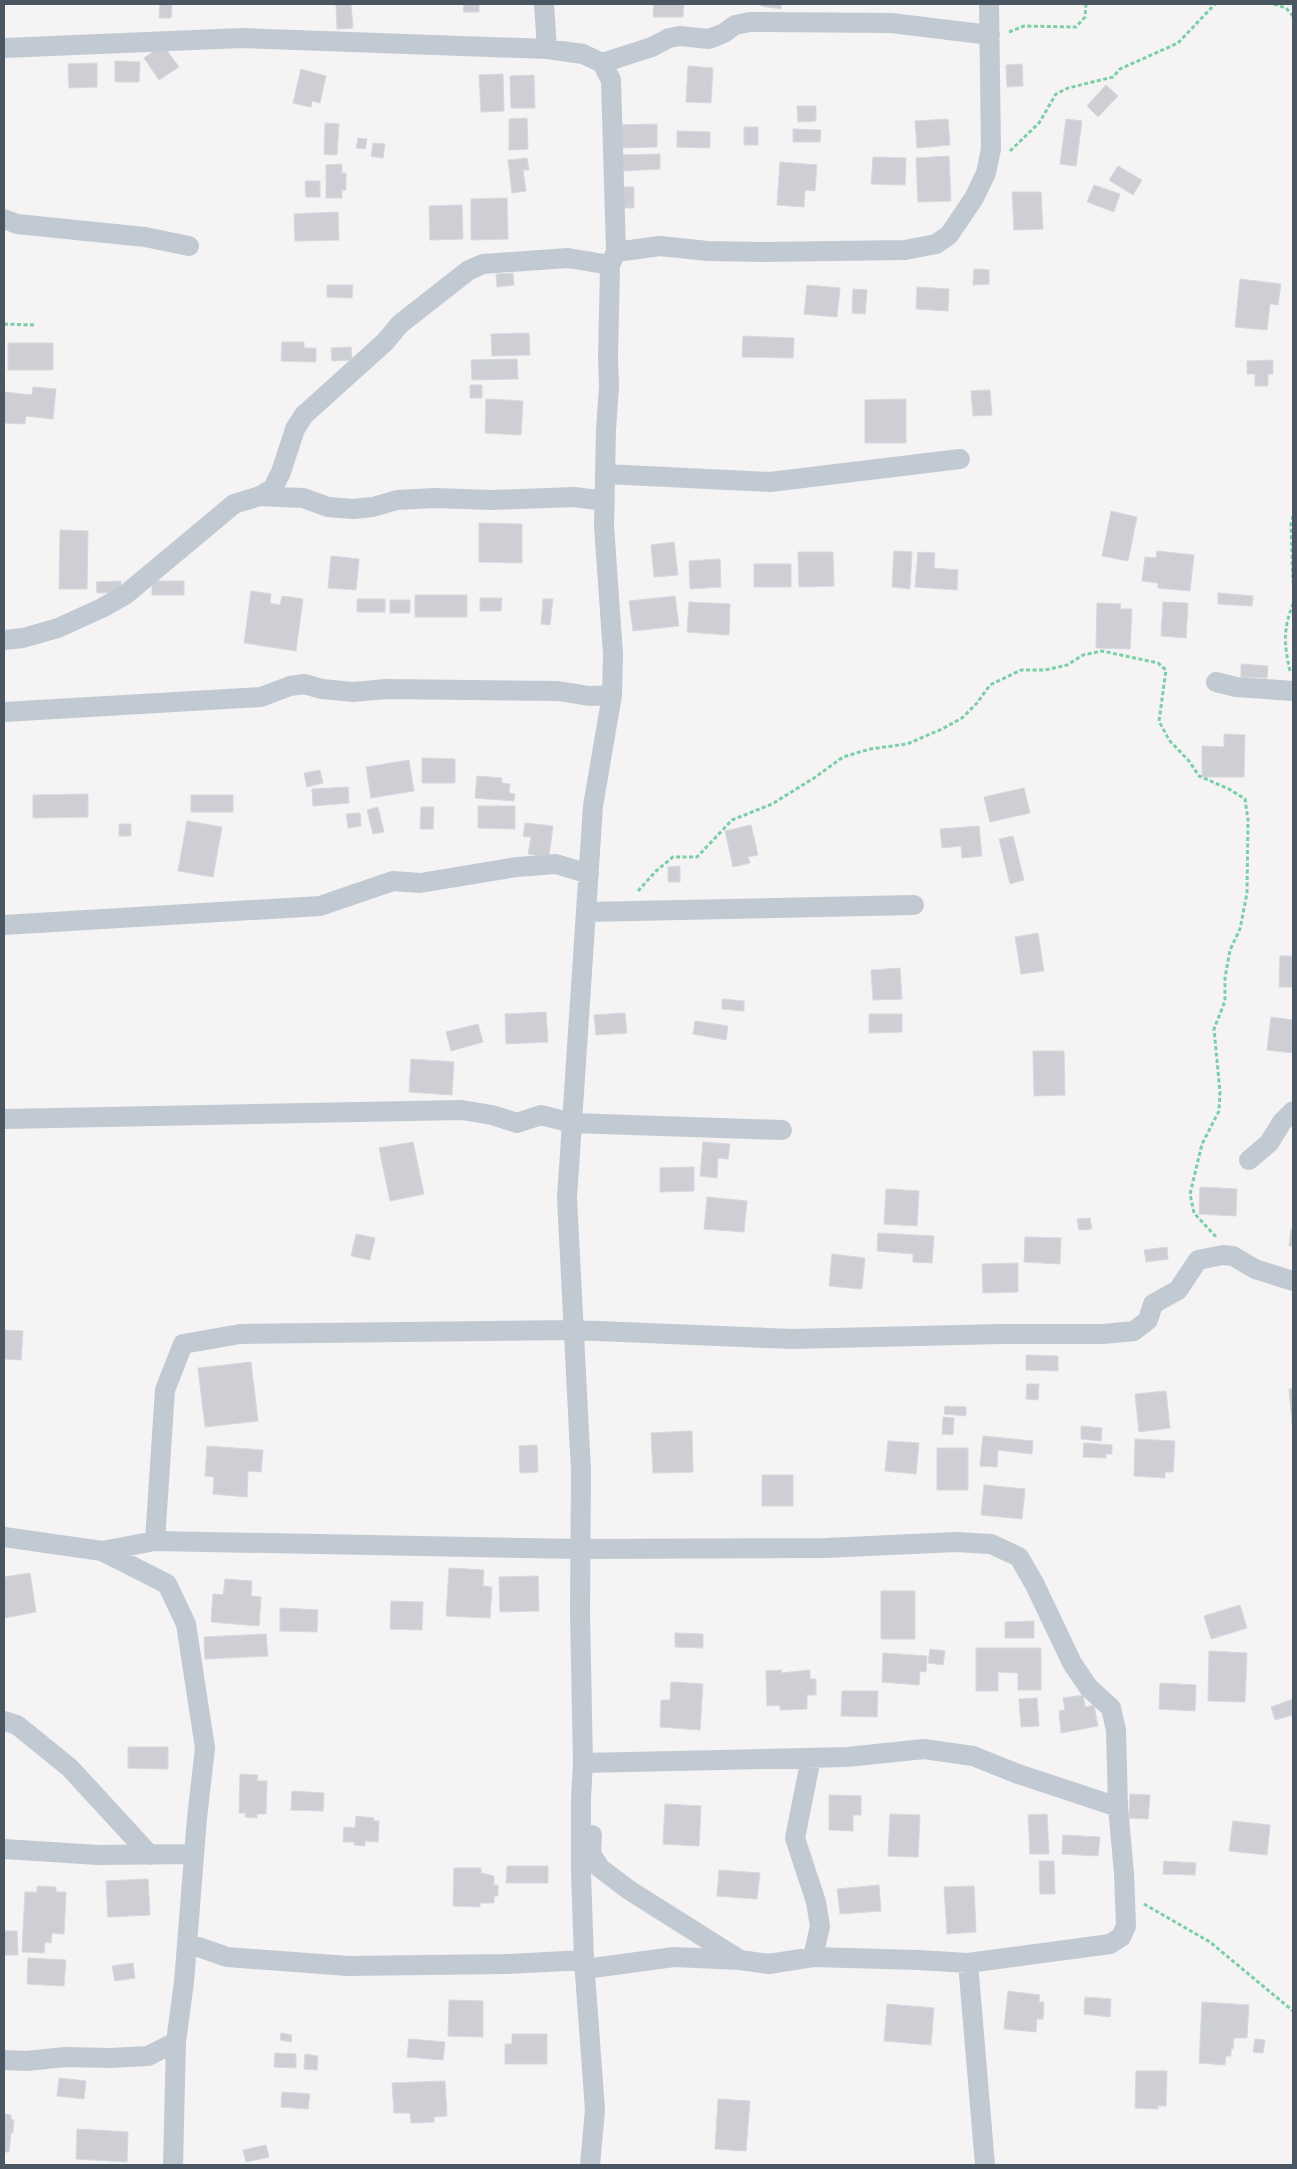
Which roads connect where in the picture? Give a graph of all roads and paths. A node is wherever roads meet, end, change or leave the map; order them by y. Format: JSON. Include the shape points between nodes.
{"nodes":[{"id":1,"x":544,"y":4,"type":"edge"},
{"id":2,"x":989,"y":4,"type":"edge"},
{"id":3,"x":1086,"y":4,"type":"edge"},
{"id":4,"x":1215,"y":4,"type":"edge"},
{"id":5,"x":1274,"y":4,"type":"edge"},
{"id":6,"x":1293,"y":16,"type":"edge"},
{"id":7,"x":990,"y":44,"type":"junction"},
{"id":8,"x":4,"y":48,"type":"edge"},
{"id":9,"x":547,"y":49,"type":"junction"},
{"id":10,"x":602,"y":63,"type":"junction"},
{"id":11,"x":986,"y":174,"type":"junction"},
{"id":12,"x":4,"y":218,"type":"edge"},
{"id":13,"x":189,"y":246,"type":"dead end"},
{"id":14,"x":613,"y":258,"type":"junction"},
{"id":15,"x":4,"y":324,"type":"edge"},
{"id":16,"x":34,"y":325,"type":"dead end"},
{"id":17,"x":960,"y":459,"type":"dead end"},
{"id":18,"x":606,"y":474,"type":"junction"},
{"id":19,"x":260,"y":496,"type":"junction"},
{"id":20,"x":605,"y":501,"type":"junction"},
{"id":21,"x":1293,"y":516,"type":"edge"},
{"id":22,"x":1293,"y":583,"type":"edge"},
{"id":23,"x":1293,"y":604,"type":"edge"},
{"id":24,"x":4,"y":640,"type":"edge"},
{"id":25,"x":1216,"y":682,"type":"dead end"},
{"id":26,"x":1292,"y":683,"type":"edge"},
{"id":27,"x":612,"y":695,"type":"junction"},
{"id":28,"x":4,"y":712,"type":"edge"},
{"id":29,"x":589,"y":874,"type":"junction"},
{"id":30,"x":914,"y":905,"type":"dead end"},
{"id":31,"x":622,"y":910,"type":"junction"},
{"id":32,"x":586,"y":912,"type":"junction"},
{"id":33,"x":4,"y":924,"type":"edge"},
{"id":34,"x":1293,"y":1111,"type":"edge"},
{"id":35,"x":4,"y":1119,"type":"edge"},
{"id":36,"x":572,"y":1123,"type":"junction"},
{"id":37,"x":782,"y":1130,"type":"dead end"},
{"id":38,"x":1249,"y":1160,"type":"dead end"},
{"id":39,"x":1233,"y":1256,"type":"junction"},
{"id":40,"x":1293,"y":1281,"type":"edge"},
{"id":41,"x":574,"y":1330,"type":"junction"},
{"id":42,"x":4,"y":1537,"type":"edge"},
{"id":43,"x":154,"y":1542,"type":"junction"},
{"id":44,"x":580,"y":1550,"type":"junction"},
{"id":45,"x":102,"y":1551,"type":"junction"},
{"id":46,"x":4,"y":1720,"type":"edge"},
{"id":47,"x":811,"y":1758,"type":"junction"},
{"id":48,"x":588,"y":1762,"type":"junction"},
{"id":49,"x":1118,"y":1807,"type":"junction"},
{"id":50,"x":4,"y":1848,"type":"edge"},
{"id":51,"x":194,"y":1854,"type":"junction"},
{"id":52,"x":150,"y":1855,"type":"junction"},
{"id":53,"x":1125,"y":1892,"type":"junction"},
{"id":54,"x":187,"y":1943,"type":"junction"},
{"id":55,"x":813,"y":1957,"type":"junction"},
{"id":56,"x":740,"y":1960,"type":"junction"},
{"id":57,"x":968,"y":1964,"type":"junction"},
{"id":58,"x":584,"y":1965,"type":"junction"},
{"id":59,"x":1293,"y":2011,"type":"edge"},
{"id":60,"x":176,"y":2042,"type":"junction"},
{"id":61,"x":4,"y":2060,"type":"edge"},
{"id":62,"x":173,"y":2165,"type":"edge"},
{"id":63,"x":590,"y":2165,"type":"edge"},
{"id":64,"x":985,"y":2165,"type":"edge"}],
"edges":[{"from":1,"to":9,"type":"street"},
{"from":2,"to":7,"type":"street"},
{"from":3,"to":7,"type":"path","via":[[1085,16],[1076,27],[1024,26]]},
{"from":4,"to":11,"type":"path","via":[[1178,43],[1120,69],[1113,77],[1056,94],[1039,123]]},
{"from":5,"to":6,"type":"path","via":[[1286,8]]},
{"from":7,"to":10,"type":"street","via":[[891,23],[750,22],[735,25],[708,39],[669,38]]},
{"from":7,"to":11,"type":"street","via":[[991,149]]},
{"from":8,"to":9,"type":"street","via":[[242,38]]},
{"from":9,"to":10,"type":"street","via":[[583,54]]},
{"from":10,"to":14,"type":"street","via":[[611,80]]},
{"from":11,"to":14,"type":"street","via":[[963,217],[949,236],[936,244],[905,250],[772,252],[660,246]]},
{"from":12,"to":13,"type":"street","via":[[17,224],[146,237]]},
{"from":14,"to":18,"type":"street"},
{"from":14,"to":19,"type":"street","via":[[483,264],[469,270],[400,324],[385,342],[304,415],[295,429],[273,488]]},
{"from":15,"to":16,"type":"path"},
{"from":17,"to":18,"type":"street","via":[[770,482]]},
{"from":18,"to":20,"type":"street"},
{"from":19,"to":20,"type":"street","via":[[303,498],[328,507],[352,509],[397,500],[435,498],[491,500],[574,496]]},
{"from":19,"to":24,"type":"street","via":[[234,504],[125,595],[102,608],[58,628]]},
{"from":20,"to":27,"type":"street"},
{"from":21,"to":22,"type":"path"},
{"from":23,"to":26,"type":"path","via":[[1286,622],[1285,648]]},
{"from":25,"to":26,"type":"street","via":[[1236,687]]},
{"from":27,"to":28,"type":"street","via":[[589,696],[558,691],[386,689],[354,692],[304,684],[261,698]]},
{"from":27,"to":29,"type":"street","via":[[593,806]]},
{"from":29,"to":32,"type":"street"},
{"from":29,"to":33,"type":"street","via":[[556,864],[517,867],[420,883],[393,881],[320,906]]},
{"from":30,"to":31,"type":"street"},
{"from":31,"to":32,"type":"street"},
{"from":31,"to":39,"type":"path","via":[[656,871],[673,857],[697,857],[732,820],[772,804],[843,757],[907,744],[942,729],[962,718],[990,685],[1005,677],[1021,670],[1045,670],[1067,665],[1083,655],[1102,651],[1158,662],[1166,670],[1159,721],[1169,740],[1199,776],[1244,799],[1248,820],[1247,892],[1240,929],[1230,950],[1225,1001],[1214,1029],[1219,1111],[1202,1144],[1190,1194],[1194,1213]]},
{"from":32,"to":36,"type":"street"},
{"from":34,"to":38,"type":"street","via":[[1269,1143]]},
{"from":35,"to":36,"type":"street","via":[[462,1110],[516,1123],[541,1115]]},
{"from":36,"to":37,"type":"street"},
{"from":36,"to":41,"type":"street","via":[[567,1198]]},
{"from":39,"to":40,"type":"street","via":[[1255,1269]]},
{"from":39,"to":41,"type":"street","via":[[1198,1260],[1178,1290],[1153,1304],[1148,1320],[1134,1331],[791,1339]]},
{"from":41,"to":43,"type":"street","via":[[240,1334],[183,1344],[164,1390]]},
{"from":41,"to":44,"type":"street","via":[[581,1471]]},
{"from":42,"to":45,"type":"street"},
{"from":43,"to":44,"type":"street"},
{"from":43,"to":45,"type":"street"},
{"from":44,"to":48,"type":"street"},
{"from":44,"to":49,"type":"street","via":[[826,1548],[956,1542],[991,1544],[1019,1557],[1072,1663],[1089,1688],[1111,1708],[1116,1730]]},
{"from":45,"to":51,"type":"street","via":[[167,1584],[186,1624],[205,1748]]},
{"from":46,"to":52,"type":"street","via":[[17,1725],[70,1768]]},
{"from":47,"to":48,"type":"street"},
{"from":47,"to":49,"type":"street","via":[[847,1758],[924,1749],[973,1756]]},
{"from":47,"to":55,"type":"street","via":[[795,1838],[812,1887],[820,1926]]},
{"from":48,"to":56,"type":"street","via":[[594,1806],[591,1854],[600,1868]]},
{"from":48,"to":58,"type":"street","via":[[581,1798]]},
{"from":49,"to":53,"type":"street"},
{"from":50,"to":52,"type":"street"},
{"from":51,"to":52,"type":"street"},
{"from":51,"to":54,"type":"street"},
{"from":53,"to":57,"type":"street","via":[[1126,1926],[1121,1937],[1110,1944]]},
{"from":53,"to":59,"type":"path","via":[[1210,1942]]},
{"from":54,"to":58,"type":"street","via":[[227,1957],[348,1966]]},
{"from":54,"to":60,"type":"street"},
{"from":55,"to":56,"type":"street","via":[[769,1964]]},
{"from":55,"to":57,"type":"street"},
{"from":56,"to":58,"type":"street","via":[[674,1957]]},
{"from":57,"to":64,"type":"street"},
{"from":58,"to":63,"type":"street","via":[[595,2110]]},
{"from":60,"to":61,"type":"street","via":[[148,2056]]},
{"from":60,"to":62,"type":"street"}]}
